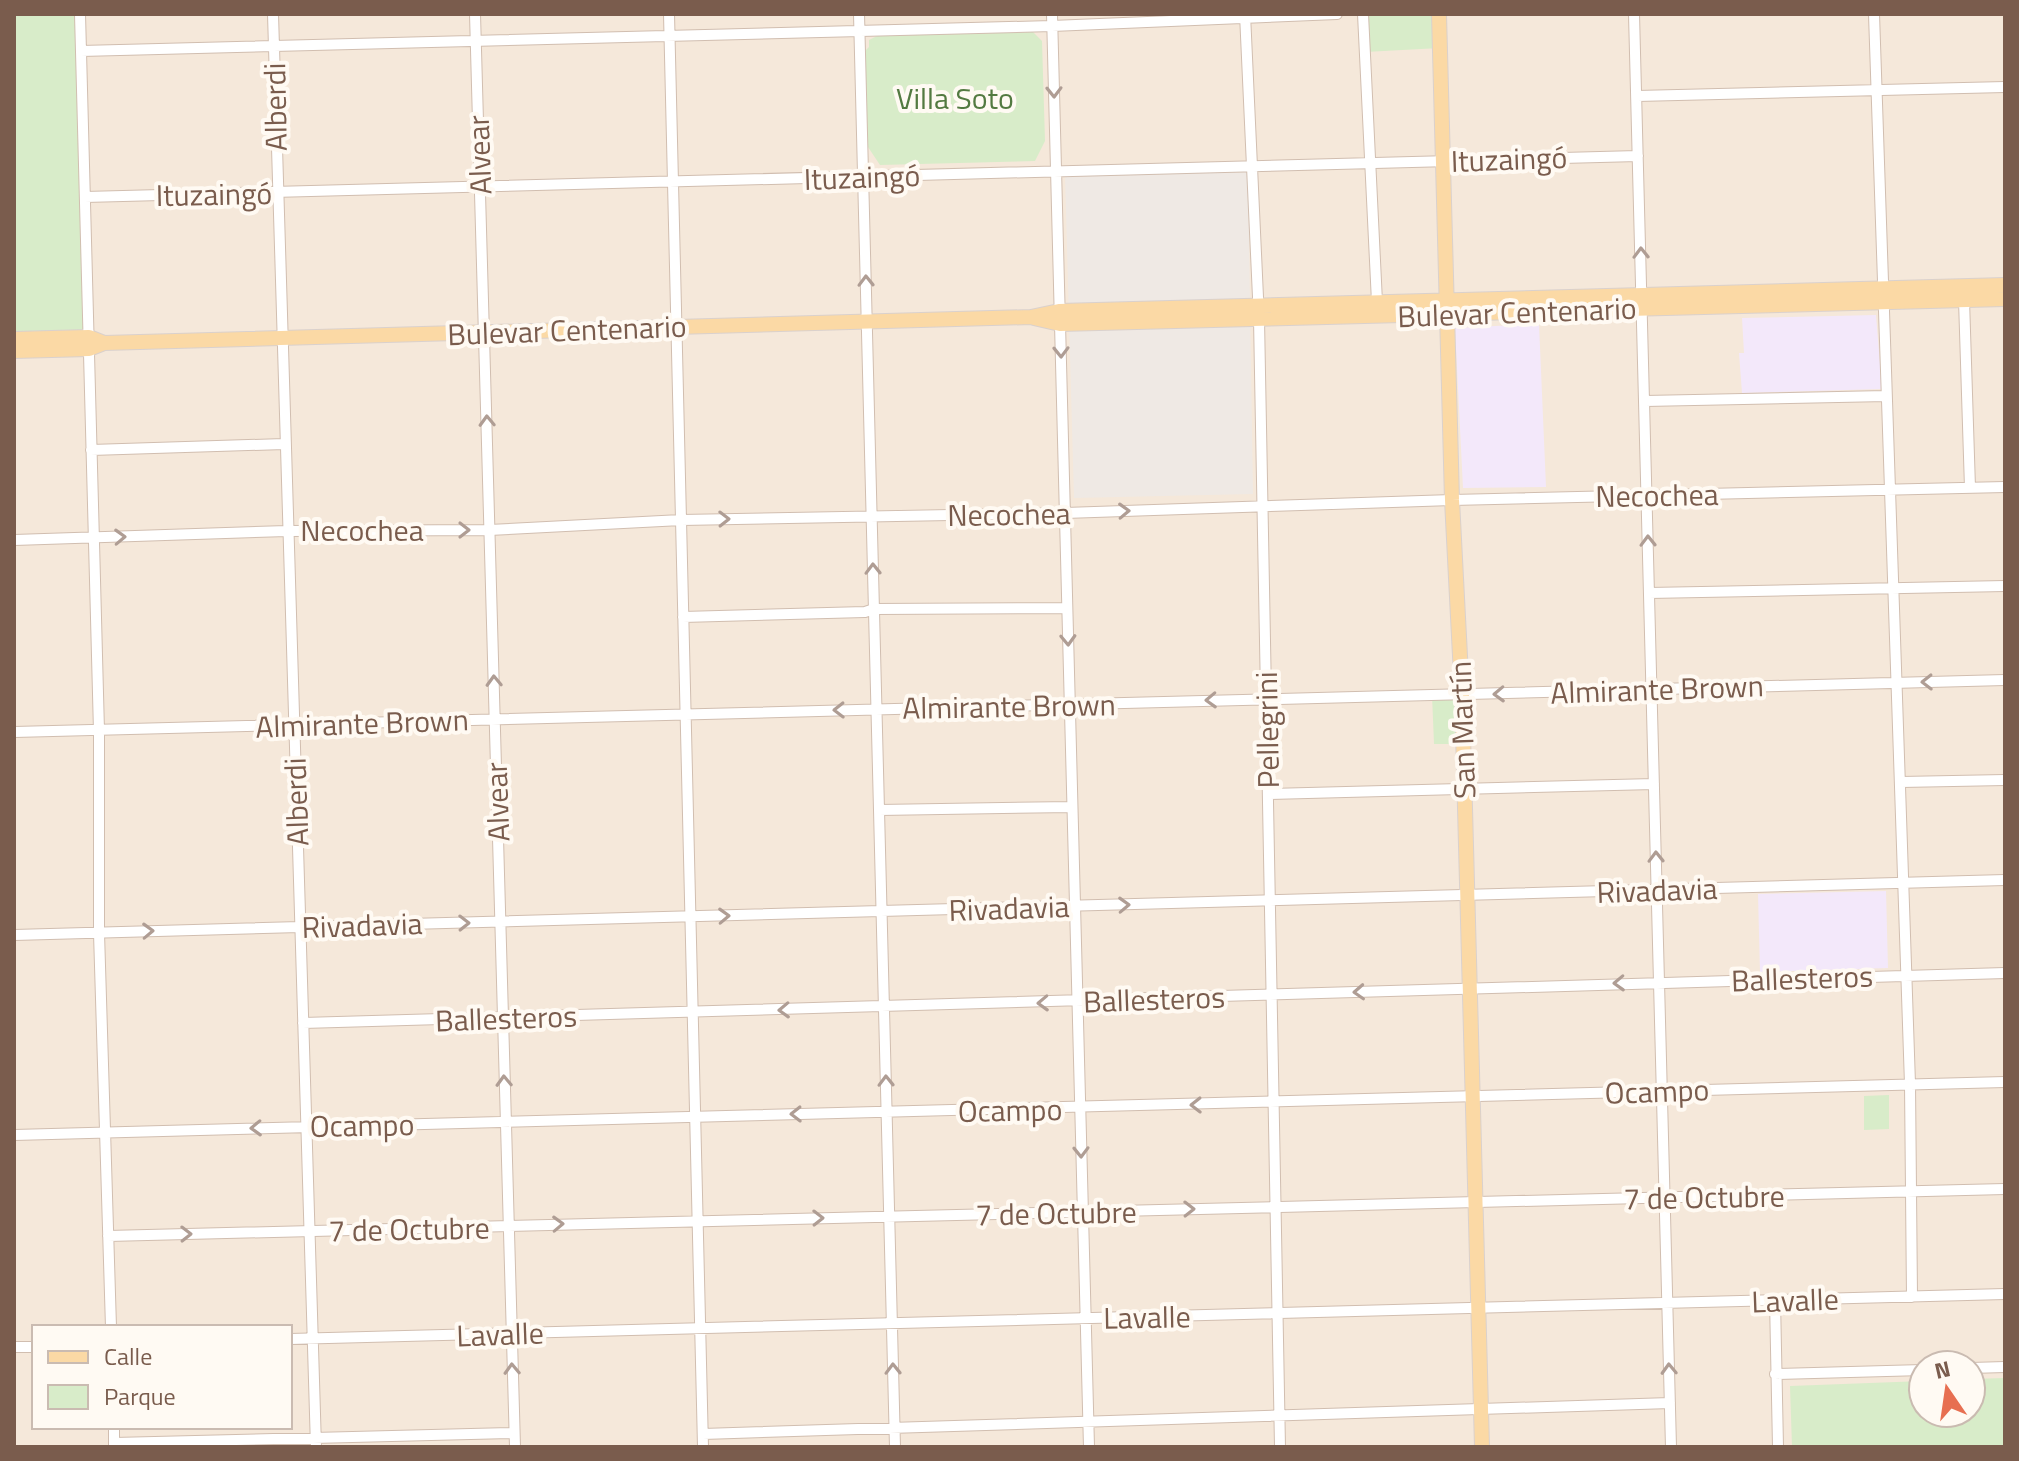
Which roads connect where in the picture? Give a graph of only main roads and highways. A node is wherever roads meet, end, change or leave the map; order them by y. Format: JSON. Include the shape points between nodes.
{"nodes":[{"id":1,"x":1439,"y":14,"type":"edge"},
{"id":2,"x":2005,"y":285,"type":"edge"},
{"id":3,"x":1881,"y":296,"type":"junction"},
{"id":4,"x":2005,"y":299,"type":"edge"},
{"id":5,"x":1447,"y":307,"type":"junction"},
{"id":6,"x":1258,"y":312,"type":"junction"},
{"id":7,"x":14,"y":339,"type":"edge"},
{"id":8,"x":89,"y":343,"type":"junction"},
{"id":9,"x":14,"y":351,"type":"edge"},
{"id":10,"x":1482,"y":1447,"type":"edge"}],
"edges":[{"from":1,"to":5,"type":"main road","name":"San Martín"},
{"from":2,"to":3,"type":"main road","name":"Bulevar Centenario"},
{"from":3,"to":4,"type":"main road","name":"Bulevar Centenario"},
{"from":3,"to":5,"type":"main road","name":"Bulevar Centenario"},
{"from":5,"to":6,"type":"main road","name":"Bulevar Centenario"},
{"from":5,"to":6,"type":"main road","name":"Bulevar Centenario","via":[[1377,302]]},
{"from":5,"to":10,"type":"main road","name":"San Martín"},
{"from":6,"to":8,"type":"main road","name":"Bulevar Centenario"},
{"from":7,"to":8,"type":"main road","name":"Bulevar Centenario"},
{"from":8,"to":9,"type":"main road","name":"Bulevar Centenario"}]}
